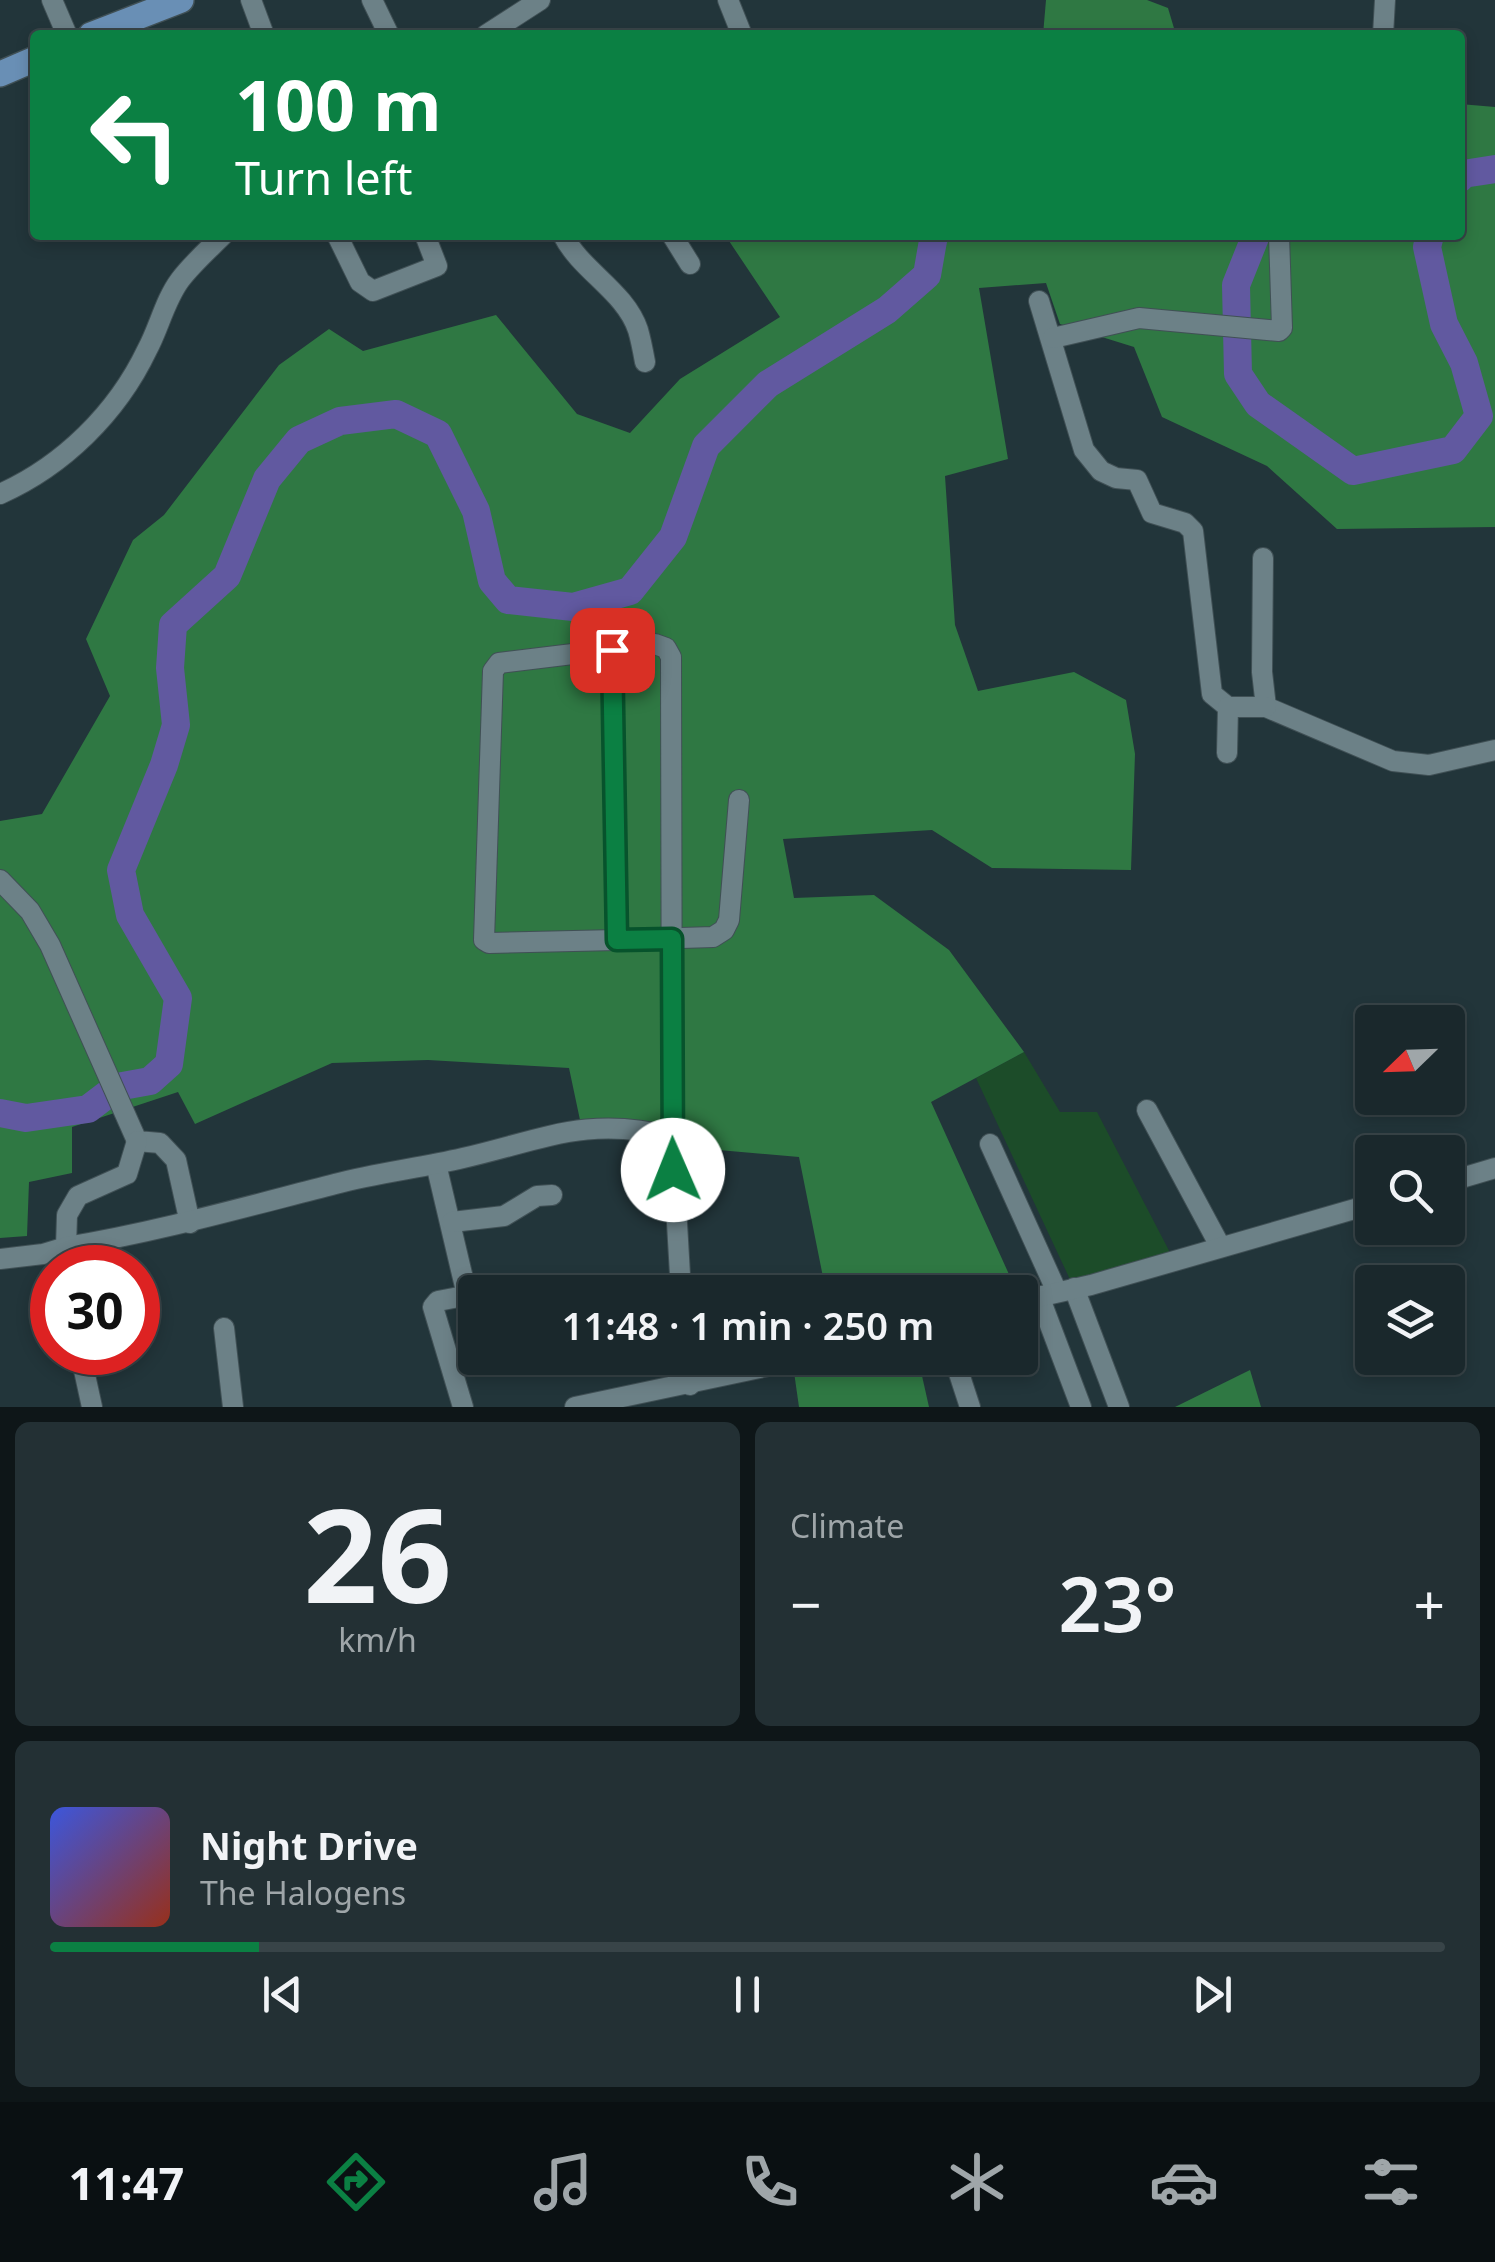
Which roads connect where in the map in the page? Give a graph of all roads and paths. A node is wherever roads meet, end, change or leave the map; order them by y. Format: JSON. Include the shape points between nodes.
{"nodes":[{"id":1,"x":52,"y":0,"type":"edge"},
{"id":2,"x":181,"y":0,"type":"edge"},
{"id":3,"x":250,"y":0,"type":"edge"},
{"id":4,"x":372,"y":0,"type":"edge"},
{"id":5,"x":540,"y":0,"type":"edge"},
{"id":6,"x":728,"y":0,"type":"edge"},
{"id":7,"x":1385,"y":0,"type":"edge"},
{"id":8,"x":64,"y":30,"type":"edge"},
{"id":9,"x":104,"y":30,"type":"edge"},
{"id":10,"x":262,"y":30,"type":"edge"},
{"id":11,"x":387,"y":30,"type":"edge"},
{"id":12,"x":494,"y":30,"type":"edge"},
{"id":13,"x":740,"y":30,"type":"edge"},
{"id":14,"x":1383,"y":30,"type":"edge"},
{"id":15,"x":30,"y":61,"type":"edge"},
{"id":16,"x":0,"y":74,"type":"edge"},
{"id":17,"x":213,"y":240,"type":"edge"},
{"id":18,"x":340,"y":240,"type":"edge"},
{"id":19,"x":427,"y":240,"type":"edge"},
{"id":20,"x":566,"y":240,"type":"edge"},
{"id":21,"x":675,"y":240,"type":"edge"},
{"id":22,"x":1279,"y":240,"type":"edge"},
{"id":23,"x":690,"y":264,"type":"dead end"},
{"id":24,"x":1040,"y":300,"type":"dead end"},
{"id":25,"x":1053,"y":338,"type":"junction"},
{"id":26,"x":645,"y":362,"type":"dead end"},
{"id":27,"x":0,"y":494,"type":"edge"},
{"id":28,"x":1263,"y":558,"type":"dead end"},
{"id":29,"x":612,"y":650,"type":"junction"},
{"id":30,"x":1228,"y":707,"type":"junction"},
{"id":31,"x":1266,"y":708,"type":"junction"},
{"id":32,"x":1495,"y":750,"type":"edge"},
{"id":33,"x":1226,"y":753,"type":"dead end"},
{"id":34,"x":739,"y":800,"type":"dead end"},
{"id":35,"x":0,"y":880,"type":"edge"},
{"id":36,"x":672,"y":939,"type":"junction"},
{"id":37,"x":617,"y":940,"type":"junction"},
{"id":38,"x":1148,"y":1110,"type":"dead end"},
{"id":39,"x":134,"y":1136,"type":"junction"},
{"id":40,"x":672,"y":1137,"type":"junction"},
{"id":41,"x":990,"y":1144,"type":"dead end"},
{"id":42,"x":436,"y":1164,"type":"junction"},
{"id":43,"x":1495,"y":1168,"type":"edge"},
{"id":44,"x":1465,"y":1177,"type":"edge"},
{"id":45,"x":552,"y":1194,"type":"dead end"},
{"id":46,"x":1355,"y":1209,"type":"edge"},
{"id":47,"x":190,"y":1222,"type":"junction"},
{"id":48,"x":452,"y":1222,"type":"junction"},
{"id":49,"x":68,"y":1245,"type":"edge"},
{"id":50,"x":110,"y":1245,"type":"edge"},
{"id":51,"x":1220,"y":1246,"type":"junction"},
{"id":52,"x":30,"y":1256,"type":"edge"},
{"id":53,"x":0,"y":1259,"type":"edge"},
{"id":54,"x":680,"y":1275,"type":"edge"},
{"id":55,"x":1048,"y":1294,"type":"edge"},
{"id":56,"x":224,"y":1328,"type":"dead end"},
{"id":57,"x":85,"y":1375,"type":"edge"},
{"id":58,"x":689,"y":1375,"type":"edge"},
{"id":59,"x":733,"y":1375,"type":"edge"},
{"id":60,"x":960,"y":1375,"type":"edge"},
{"id":61,"x":690,"y":1385,"type":"junction"},
{"id":62,"x":92,"y":1407,"type":"edge"},
{"id":63,"x":233,"y":1407,"type":"edge"},
{"id":64,"x":463,"y":1407,"type":"edge"},
{"id":65,"x":575,"y":1407,"type":"edge"},
{"id":66,"x":970,"y":1407,"type":"edge"},
{"id":67,"x":1081,"y":1407,"type":"edge"},
{"id":68,"x":1119,"y":1407,"type":"edge"}],
"edges":[{"from":1,"to":8,"type":"street"},
{"from":2,"to":9,"type":"main road"},
{"from":3,"to":10,"type":"street"},
{"from":4,"to":11,"type":"street"},
{"from":5,"to":12,"type":"street"},
{"from":6,"to":13,"type":"street"},
{"from":7,"to":14,"type":"street"},
{"from":15,"to":16,"type":"main road"},
{"from":17,"to":27,"type":"street","via":[[180,280],[123,394],[87,435]]},
{"from":18,"to":19,"type":"street","via":[[360,282],[373,291],[437,266]]},
{"from":20,"to":26,"type":"street","via":[[638,328]]},
{"from":21,"to":23,"type":"street"},
{"from":22,"to":25,"type":"street","via":[[1282,328],[1139,318]]},
{"from":24,"to":25,"type":"street"},
{"from":25,"to":30,"type":"street","via":[[1078,435],[1092,463],[1116,478],[1137,480],[1152,513],[1193,531],[1212,694]]},
{"from":28,"to":31,"type":"street"},
{"from":29,"to":36,"type":"street","via":[[655,644],[671,658]]},
{"from":29,"to":37,"type":"street"},
{"from":29,"to":37,"type":"street","via":[[509,660],[493,671],[482,934],[489,943]]},
{"from":30,"to":31,"type":"street"},
{"from":30,"to":33,"type":"street"},
{"from":31,"to":32,"type":"street","via":[[1393,761],[1428,765]]},
{"from":34,"to":36,"type":"street","via":[[729,920],[713,937]]},
{"from":35,"to":39,"type":"street","via":[[30,911],[50,946]]},
{"from":36,"to":37,"type":"street"},
{"from":36,"to":40,"type":"street"},
{"from":38,"to":51,"type":"street"},
{"from":39,"to":47,"type":"street","via":[[160,1143],[176,1160]]},
{"from":39,"to":49,"type":"street","via":[[127,1174],[87,1189],[67,1214]]},
{"from":40,"to":42,"type":"street","via":[[616,1126],[584,1128]]},
{"from":40,"to":54,"type":"street"},
{"from":41,"to":55,"type":"street"},
{"from":42,"to":47,"type":"street"},
{"from":42,"to":48,"type":"street"},
{"from":43,"to":44,"type":"street"},
{"from":45,"to":48,"type":"street","via":[[504,1216]]},
{"from":46,"to":51,"type":"street"},
{"from":47,"to":50,"type":"street"},
{"from":48,"to":64,"type":"street","via":[[466,1291],[433,1307]]},
{"from":51,"to":55,"type":"street"},
{"from":52,"to":53,"type":"street"},
{"from":55,"to":67,"type":"street"},
{"from":55,"to":68,"type":"street"},
{"from":56,"to":63,"type":"street"},
{"from":57,"to":62,"type":"street"},
{"from":58,"to":61,"type":"street"},
{"from":59,"to":61,"type":"street"},
{"from":60,"to":66,"type":"street"},
{"from":61,"to":65,"type":"street"}]}
